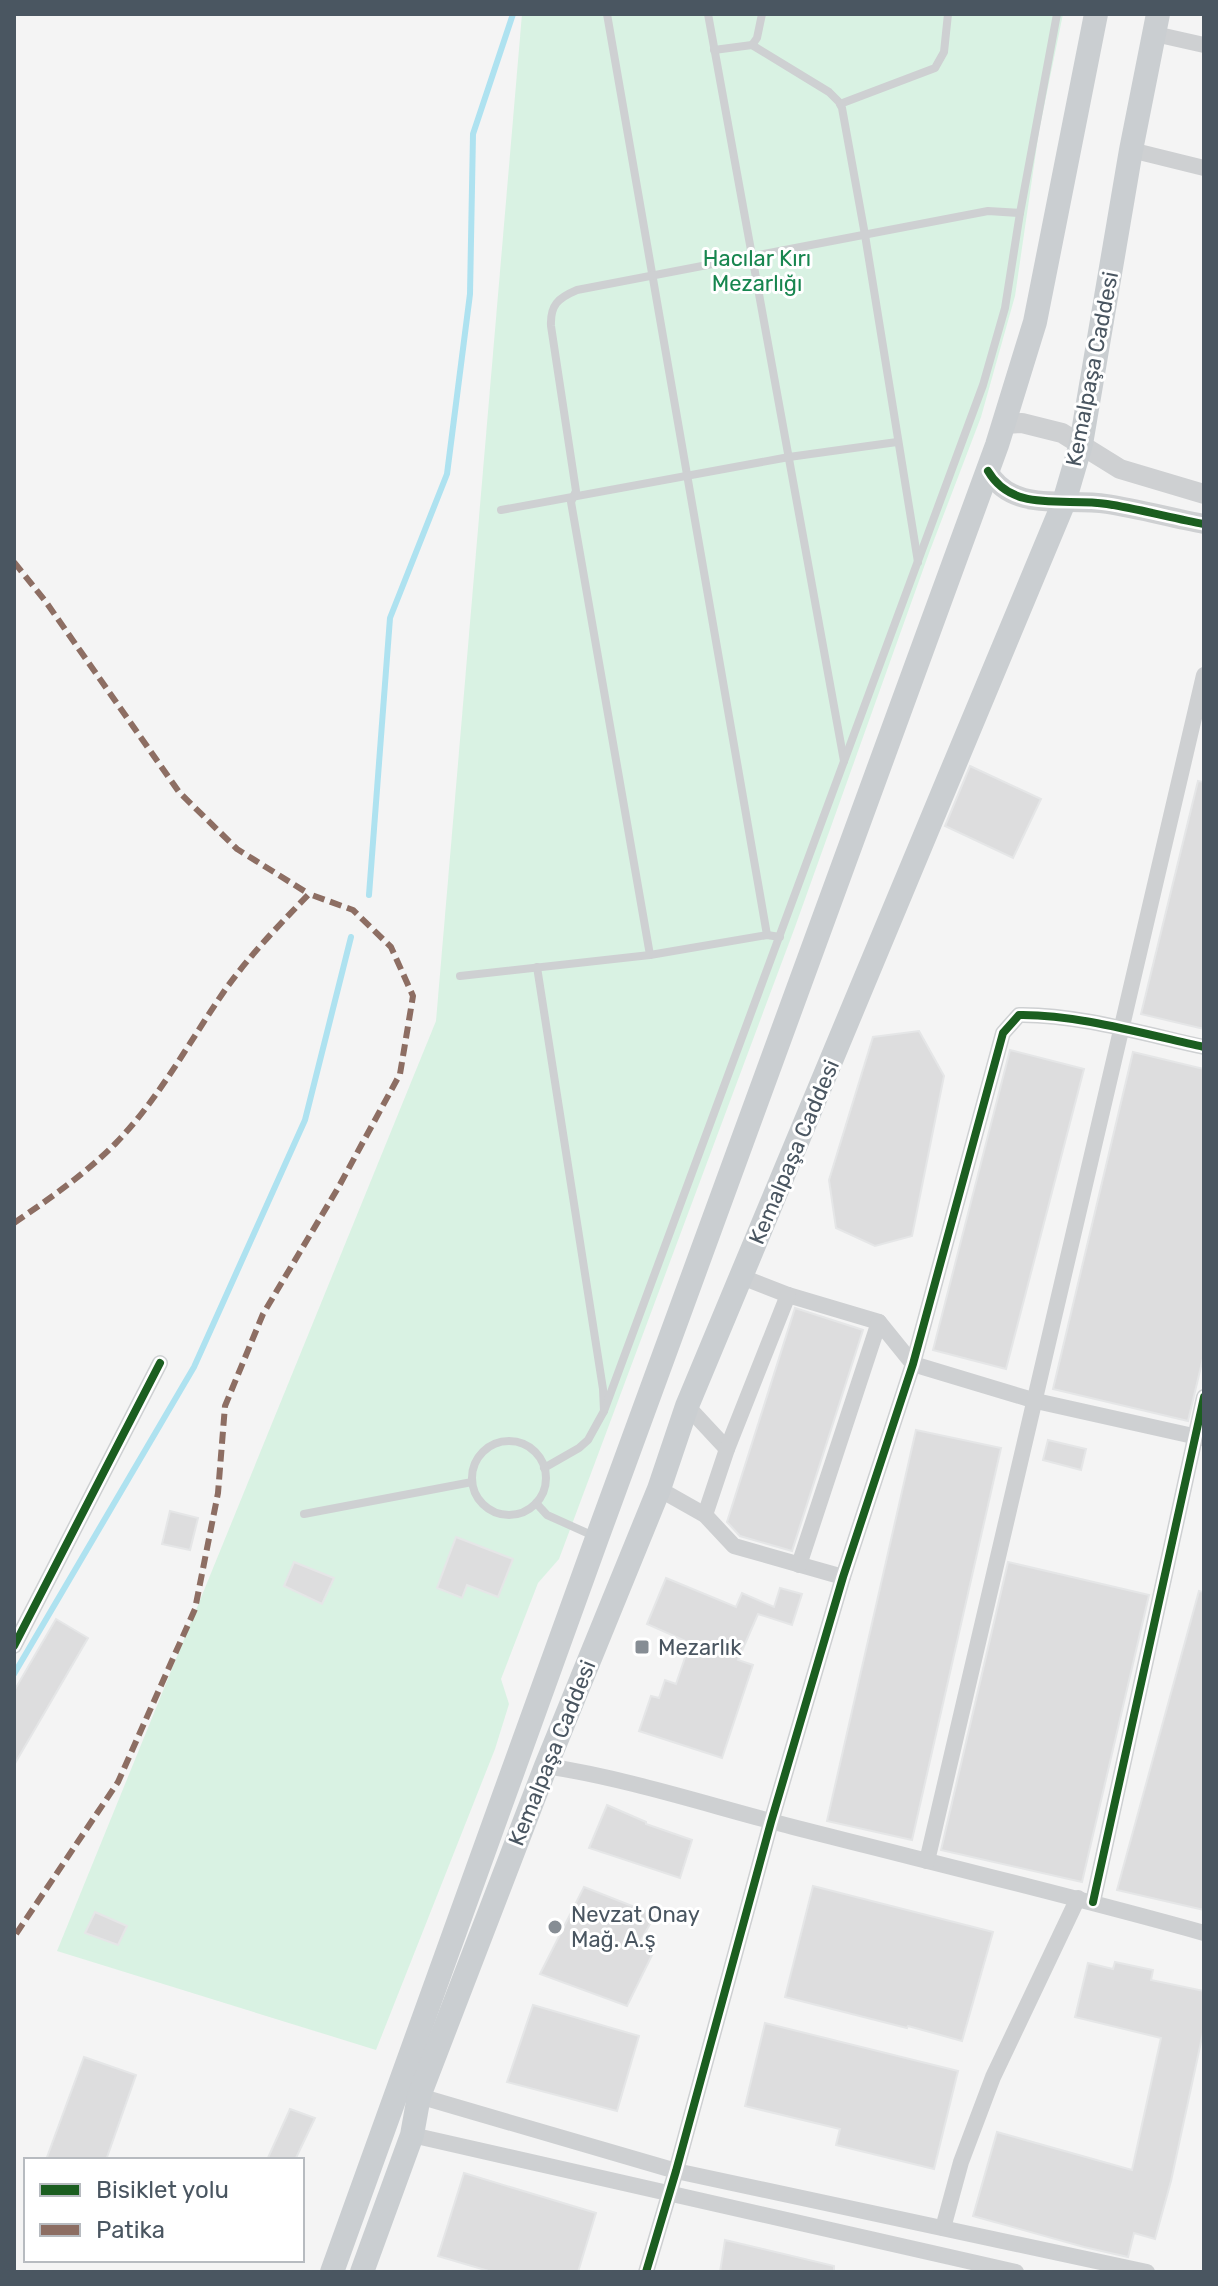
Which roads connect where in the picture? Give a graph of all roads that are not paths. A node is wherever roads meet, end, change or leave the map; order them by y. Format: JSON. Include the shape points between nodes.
{"nodes":[{"id":1,"x":607,"y":14,"type":"edge"},
{"id":2,"x":708,"y":14,"type":"edge"},
{"id":3,"x":762,"y":14,"type":"edge"},
{"id":4,"x":948,"y":14,"type":"edge"},
{"id":5,"x":1057,"y":14,"type":"edge"},
{"id":6,"x":1096,"y":14,"type":"edge"},
{"id":7,"x":1156,"y":24,"type":"edge"},
{"id":8,"x":752,"y":45,"type":"junction"},
{"id":9,"x":1204,"y":45,"type":"edge"},
{"id":10,"x":714,"y":50,"type":"junction"},
{"id":11,"x":840,"y":104,"type":"junction"},
{"id":12,"x":1131,"y":150,"type":"junction"},
{"id":13,"x":1204,"y":168,"type":"edge"},
{"id":14,"x":1020,"y":213,"type":"junction"},
{"id":15,"x":865,"y":235,"type":"junction"},
{"id":16,"x":752,"y":256,"type":"junction"},
{"id":17,"x":652,"y":275,"type":"junction"},
{"id":18,"x":1004,"y":424,"type":"junction"},
{"id":19,"x":897,"y":442,"type":"junction"},
{"id":20,"x":1081,"y":444,"type":"junction"},
{"id":21,"x":789,"y":457,"type":"junction"},
{"id":22,"x":988,"y":471,"type":"junction"},
{"id":23,"x":687,"y":476,"type":"junction"},
{"id":24,"x":1204,"y":494,"type":"edge"},
{"id":25,"x":574,"y":497,"type":"junction"},
{"id":26,"x":1064,"y":502,"type":"junction"},
{"id":27,"x":501,"y":510,"type":"dead end"},
{"id":28,"x":1204,"y":524,"type":"edge"},
{"id":29,"x":918,"y":563,"type":"junction"},
{"id":30,"x":1204,"y":675,"type":"edge"},
{"id":31,"x":844,"y":762,"type":"junction"},
{"id":32,"x":767,"y":935,"type":"junction"},
{"id":33,"x":780,"y":937,"type":"junction"},
{"id":34,"x":650,"y":955,"type":"junction"},
{"id":35,"x":537,"y":967,"type":"junction"},
{"id":36,"x":460,"y":976,"type":"dead end"},
{"id":37,"x":1122,"y":1029,"type":"junction"},
{"id":38,"x":1204,"y":1047,"type":"edge"},
{"id":39,"x":742,"y":1277,"type":"junction"},
{"id":40,"x":788,"y":1295,"type":"junction"},
{"id":41,"x":879,"y":1322,"type":"junction"},
{"id":42,"x":160,"y":1363,"type":"dead end"},
{"id":43,"x":913,"y":1364,"type":"junction"},
{"id":44,"x":1204,"y":1397,"type":"edge"},
{"id":45,"x":1036,"y":1401,"type":"junction"},
{"id":46,"x":687,"y":1406,"type":"junction"},
{"id":47,"x":604,"y":1411,"type":"junction"},
{"id":48,"x":1199,"y":1437,"type":"edge"},
{"id":49,"x":727,"y":1449,"type":"junction"},
{"id":50,"x":544,"y":1468,"type":"junction"},
{"id":51,"x":472,"y":1482,"type":"junction"},
{"id":52,"x":659,"y":1489,"type":"junction"},
{"id":53,"x":536,"y":1503,"type":"junction"},
{"id":54,"x":304,"y":1514,"type":"dead end"},
{"id":55,"x":705,"y":1515,"type":"junction"},
{"id":56,"x":597,"y":1538,"type":"junction"},
{"id":57,"x":799,"y":1565,"type":"junction"},
{"id":58,"x":843,"y":1577,"type":"junction"},
{"id":59,"x":14,"y":1646,"type":"edge"},
{"id":60,"x":546,"y":1766,"type":"junction"},
{"id":61,"x":771,"y":1822,"type":"junction"},
{"id":62,"x":927,"y":1861,"type":"junction"},
{"id":63,"x":1085,"y":1900,"type":"junction"},
{"id":64,"x":1204,"y":1933,"type":"edge"},
{"id":65,"x":419,"y":2096,"type":"junction"},
{"id":66,"x":412,"y":2135,"type":"junction"},
{"id":67,"x":676,"y":2171,"type":"junction"},
{"id":68,"x":668,"y":2192,"type":"junction"},
{"id":69,"x":943,"y":2228,"type":"junction"},
{"id":70,"x":332,"y":2272,"type":"edge"},
{"id":71,"x":362,"y":2272,"type":"edge"},
{"id":72,"x":646,"y":2272,"type":"edge"},
{"id":73,"x":1016,"y":2272,"type":"edge"},
{"id":74,"x":1147,"y":2272,"type":"edge"}],
"edges":[{"from":1,"to":17,"type":"lane"},
{"from":2,"to":10,"type":"lane"},
{"from":3,"to":8,"type":"lane"},
{"from":4,"to":11,"type":"lane","via":[[944,52],[935,68]]},
{"from":5,"to":14,"type":"lane"},
{"from":6,"to":18,"type":"main road","name":"Kemalpaşa Caddesi","via":[[1035,322]]},
{"from":7,"to":9,"type":"street"},
{"from":7,"to":12,"type":"main road","name":"Kemalpaşa Caddesi"},
{"from":8,"to":10,"type":"lane"},
{"from":8,"to":11,"type":"lane"},
{"from":10,"to":16,"type":"lane"},
{"from":11,"to":15,"type":"lane"},
{"from":12,"to":13,"type":"street"},
{"from":12,"to":20,"type":"main road","name":"Kemalpaşa Caddesi"},
{"from":14,"to":15,"type":"lane","via":[[988,211]]},
{"from":14,"to":29,"type":"lane","via":[[994,347]]},
{"from":15,"to":16,"type":"lane"},
{"from":15,"to":19,"type":"lane"},
{"from":16,"to":17,"type":"lane"},
{"from":16,"to":21,"type":"lane"},
{"from":17,"to":23,"type":"lane"},
{"from":17,"to":25,"type":"lane","via":[[577,290],[551,310]]},
{"from":18,"to":20,"type":"street","via":[[1040,427]]},
{"from":18,"to":22,"type":"main road","name":"Kemalpaşa Caddesi"},
{"from":19,"to":21,"type":"lane"},
{"from":19,"to":29,"type":"lane"},
{"from":20,"to":24,"type":"street","via":[[1120,469]]},
{"from":20,"to":26,"type":"main road","name":"Kemalpaşa Caddesi"},
{"from":21,"to":23,"type":"lane"},
{"from":21,"to":31,"type":"lane"},
{"from":22,"to":26,"type":"street","via":[[1004,490],[1020,497]]},
{"from":22,"to":56,"type":"main road","name":"Kemalpaşa Caddesi"},
{"from":23,"to":25,"type":"lane"},
{"from":23,"to":32,"type":"lane"},
{"from":25,"to":27,"type":"lane"},
{"from":25,"to":34,"type":"lane"},
{"from":26,"to":28,"type":"street","via":[[1104,503]]},
{"from":26,"to":39,"type":"main road","name":"Kemalpaşa Caddesi"},
{"from":29,"to":31,"type":"lane"},
{"from":30,"to":37,"type":"street"},
{"from":31,"to":33,"type":"lane"},
{"from":32,"to":33,"type":"lane"},
{"from":32,"to":34,"type":"lane"},
{"from":33,"to":47,"type":"lane"},
{"from":34,"to":35,"type":"lane"},
{"from":35,"to":36,"type":"lane"},
{"from":35,"to":47,"type":"lane"},
{"from":37,"to":38,"type":"street"},
{"from":37,"to":43,"type":"street","via":[[1019,1015],[1003,1033]]},
{"from":37,"to":45,"type":"street"},
{"from":39,"to":40,"type":"street"},
{"from":39,"to":46,"type":"main road","name":"Kemalpaşa Caddesi"},
{"from":40,"to":41,"type":"street"},
{"from":40,"to":49,"type":"street"},
{"from":41,"to":43,"type":"street"},
{"from":41,"to":57,"type":"street"},
{"from":42,"to":59,"type":"street"},
{"from":43,"to":45,"type":"street"},
{"from":43,"to":58,"type":"street"},
{"from":44,"to":48,"type":"street"},
{"from":45,"to":48,"type":"street"},
{"from":45,"to":62,"type":"street"},
{"from":46,"to":49,"type":"street"},
{"from":46,"to":52,"type":"main road","name":"Kemalpaşa Caddesi"},
{"from":47,"to":50,"type":"lane","via":[[588,1440]]},
{"from":48,"to":63,"type":"street"},
{"from":49,"to":55,"type":"street"},
{"from":50,"to":51,"type":"lane","via":[[531,1448],[495,1443],[477,1459]]},
{"from":50,"to":53,"type":"lane","via":[[543,1493]]},
{"from":51,"to":53,"type":"lane","via":[[482,1504],[503,1515]]},
{"from":51,"to":54,"type":"lane"},
{"from":52,"to":55,"type":"street"},
{"from":52,"to":60,"type":"main road","name":"Kemalpaşa Caddesi"},
{"from":53,"to":56,"type":"lane","via":[[547,1515]]},
{"from":55,"to":57,"type":"street","via":[[734,1546]]},
{"from":56,"to":70,"type":"main road","name":"Kemalpaşa Caddesi"},
{"from":57,"to":58,"type":"street"},
{"from":58,"to":61,"type":"street"},
{"from":60,"to":61,"type":"street","via":[[592,1773]]},
{"from":60,"to":65,"type":"main road","name":"Kemalpaşa Caddesi"},
{"from":61,"to":62,"type":"street"},
{"from":61,"to":67,"type":"street"},
{"from":62,"to":63,"type":"street"},
{"from":63,"to":64,"type":"street"},
{"from":63,"to":69,"type":"street","via":[[993,2077]]},
{"from":65,"to":66,"type":"main road","name":"Kemalpaşa Caddesi"},
{"from":65,"to":67,"type":"street"},
{"from":66,"to":68,"type":"street"},
{"from":66,"to":71,"type":"main road","name":"Kemalpaşa Caddesi"},
{"from":67,"to":68,"type":"street"},
{"from":67,"to":69,"type":"street"},
{"from":68,"to":72,"type":"street"},
{"from":68,"to":73,"type":"street"},
{"from":69,"to":74,"type":"street"}]}
